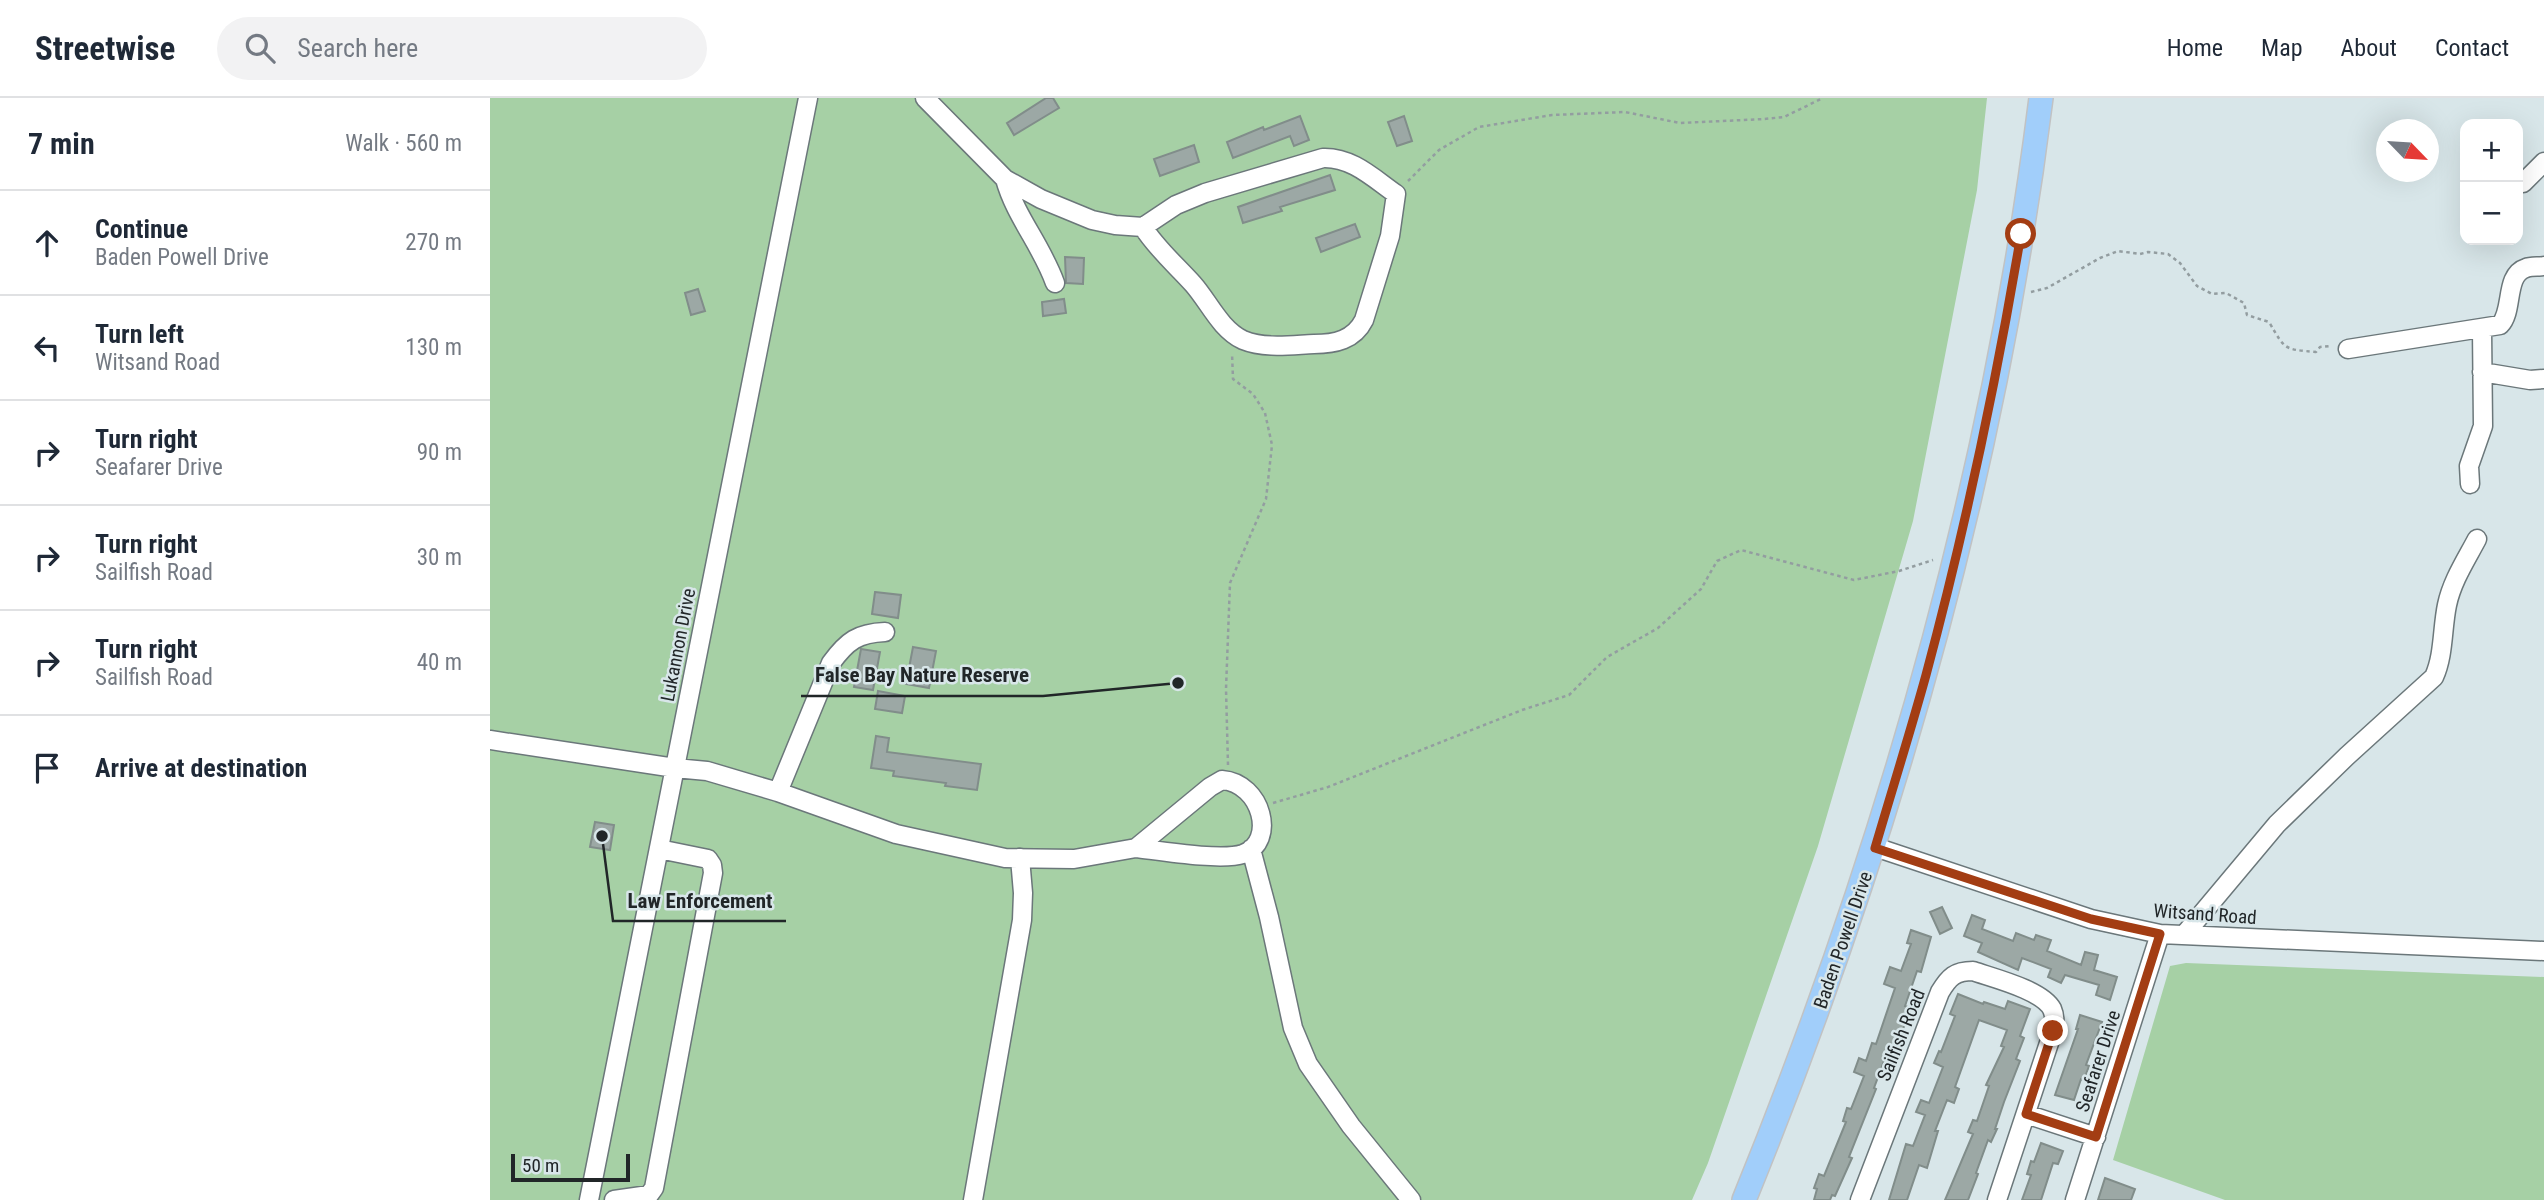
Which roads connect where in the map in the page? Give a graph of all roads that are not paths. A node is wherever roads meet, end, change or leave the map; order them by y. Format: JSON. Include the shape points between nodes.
{"nodes":[{"id":1,"x":808,"y":98,"type":"edge"},
{"id":2,"x":925,"y":98,"type":"edge"},
{"id":3,"x":2041,"y":98,"type":"edge"},
{"id":4,"x":2544,"y":162,"type":"edge"},
{"id":5,"x":1005,"y":178,"type":"junction"},
{"id":6,"x":2524,"y":183,"type":"dead end"},
{"id":7,"x":1143,"y":226,"type":"junction"},
{"id":8,"x":2544,"y":267,"type":"edge"},
{"id":9,"x":1055,"y":283,"type":"dead end"},
{"id":10,"x":2482,"y":329,"type":"junction"},
{"id":11,"x":2348,"y":349,"type":"road end"},
{"id":12,"x":2482,"y":372,"type":"junction"},
{"id":13,"x":2544,"y":379,"type":"edge"},
{"id":14,"x":2470,"y":484,"type":"dead end"},
{"id":15,"x":2477,"y":539,"type":"dead end"},
{"id":16,"x":885,"y":632,"type":"dead end"},
{"id":17,"x":490,"y":740,"type":"edge"},
{"id":18,"x":675,"y":768,"type":"junction"},
{"id":19,"x":778,"y":792,"type":"junction"},
{"id":20,"x":1136,"y":848,"type":"junction"},
{"id":21,"x":1875,"y":848,"type":"junction"},
{"id":22,"x":659,"y":849,"type":"junction"},
{"id":23,"x":1251,"y":849,"type":"junction"},
{"id":24,"x":1020,"y":858,"type":"junction"},
{"id":25,"x":2160,"y":934,"type":"junction"},
{"id":26,"x":2184,"y":935,"type":"junction"},
{"id":27,"x":2544,"y":951,"type":"edge"},
{"id":28,"x":2026,"y":1114,"type":"junction"},
{"id":29,"x":2096,"y":1137,"type":"junction"},
{"id":30,"x":589,"y":1200,"type":"edge"},
{"id":31,"x":614,"y":1200,"type":"edge"},
{"id":32,"x":973,"y":1200,"type":"edge"},
{"id":33,"x":1412,"y":1200,"type":"edge"},
{"id":34,"x":1744,"y":1200,"type":"edge"},
{"id":35,"x":1860,"y":1200,"type":"edge"},
{"id":36,"x":1997,"y":1200,"type":"edge"},
{"id":37,"x":2075,"y":1200,"type":"edge"}],
"edges":[{"from":1,"to":18,"type":"street","name":"Lukannon Drive"},
{"from":2,"to":5,"type":"street"},
{"from":3,"to":21,"type":"main road","name":"Baden Powell Drive","via":[[1984,433],[1927,669]]},
{"from":4,"to":6,"type":"street"},
{"from":5,"to":7,"type":"street","via":[[1092,220]]},
{"from":5,"to":9,"type":"street","via":[[1009,195],[1039,244]]},
{"from":7,"to":7,"type":"street","via":[[1195,197],[1323,158],[1353,164],[1396,194],[1390,236],[1364,320],[1357,332],[1333,343],[1279,345],[1247,341],[1231,332]]},
{"from":8,"to":10,"type":"street","via":[[2520,272],[2513,281],[2504,321]]},
{"from":10,"to":11,"type":"street"},
{"from":10,"to":12,"type":"street"},
{"from":12,"to":13,"type":"street"},
{"from":12,"to":14,"type":"street","via":[[2483,426],[2469,466]]},
{"from":15,"to":26,"type":"street","via":[[2447,604],[2434,677],[2277,824]]},
{"from":16,"to":19,"type":"street","via":[[858,636],[839,651]]},
{"from":17,"to":18,"type":"street"},
{"from":18,"to":19,"type":"street","via":[[707,771]]},
{"from":18,"to":22,"type":"street","name":"Lukannon Drive"},
{"from":19,"to":24,"type":"street","via":[[896,834],[969,852]]},
{"from":20,"to":23,"type":"street","via":[[1194,855],[1235,855]]},
{"from":20,"to":23,"type":"street","via":[[1210,787],[1228,780],[1248,791],[1260,807],[1261,830]]},
{"from":20,"to":24,"type":"street","via":[[1074,859]]},
{"from":21,"to":25,"type":"street","name":"Witsand Road","via":[[2080,916]]},
{"from":21,"to":34,"type":"main road","name":"Baden Powell Drive","via":[[1818,1012]]},
{"from":22,"to":30,"type":"street","name":"Lukannon Drive"},
{"from":22,"to":31,"type":"street","via":[[708,859],[713,873],[654,1188],[649,1195]]},
{"from":23,"to":33,"type":"street","via":[[1293,1028],[1308,1064],[1351,1126]]},
{"from":24,"to":32,"type":"street","via":[[1022,920]]},
{"from":25,"to":26,"type":"street","name":"Witsand Road"},
{"from":25,"to":29,"type":"street","name":"Seafarer Drive"},
{"from":26,"to":27,"type":"street","name":"Witsand Road"},
{"from":28,"to":29,"type":"street"},
{"from":28,"to":35,"type":"street","name":"Sailfish Road","via":[[2053,1031],[2053,1010],[2036,995],[1973,971],[1954,974],[1940,992]]},
{"from":28,"to":36,"type":"street","name":"Sailfish Road"},
{"from":29,"to":37,"type":"street","name":"Seafarer Drive"}]}
